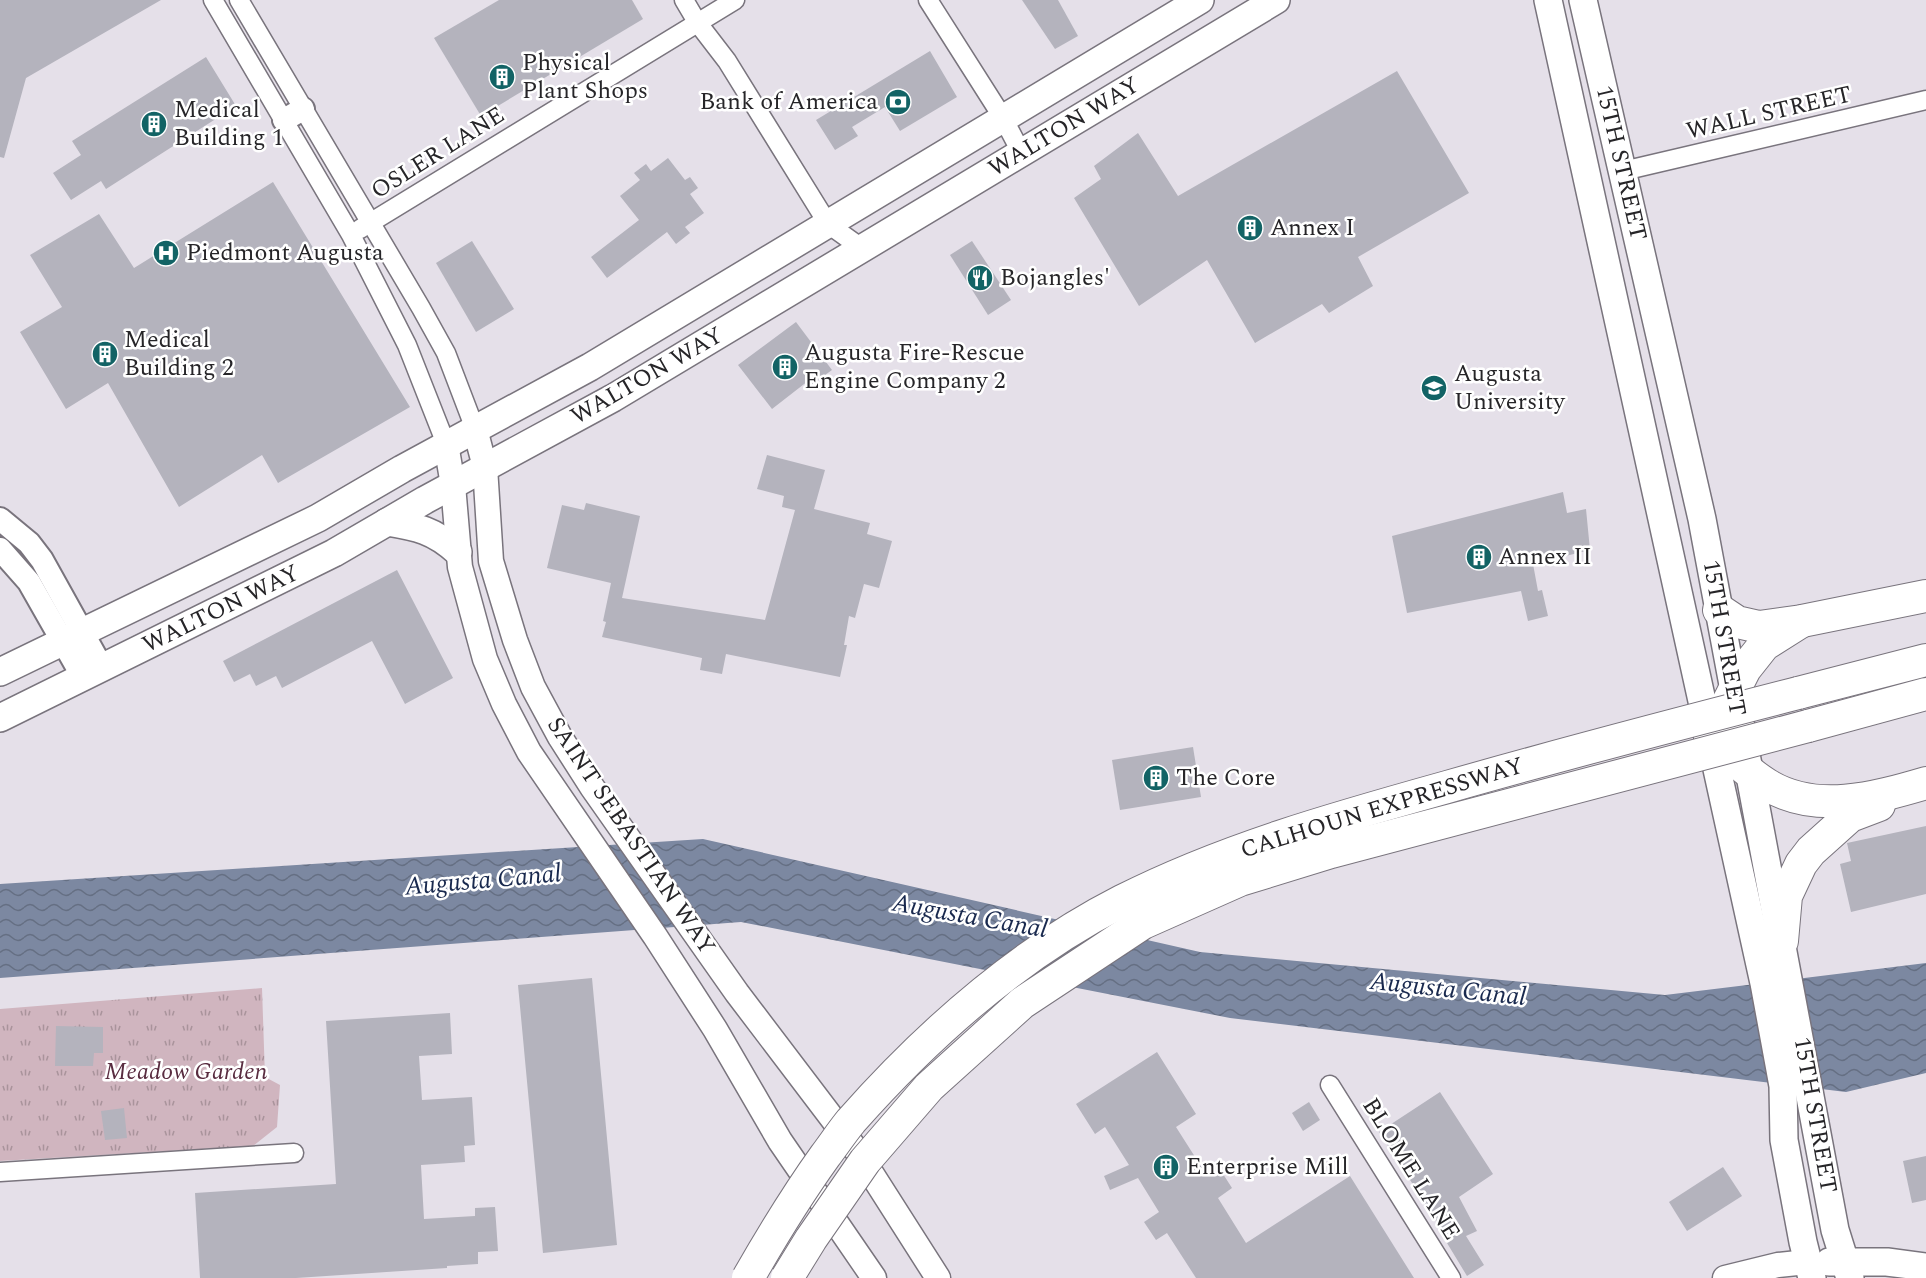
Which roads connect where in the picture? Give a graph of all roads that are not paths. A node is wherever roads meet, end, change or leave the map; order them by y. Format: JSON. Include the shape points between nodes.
{"nodes":[{"id":1,"x":213,"y":0,"type":"edge"},
{"id":2,"x":239,"y":0,"type":"edge"},
{"id":3,"x":684,"y":0,"type":"edge"},
{"id":4,"x":735,"y":0,"type":"edge"},
{"id":5,"x":928,"y":0,"type":"edge"},
{"id":6,"x":1200,"y":0,"type":"edge"},
{"id":7,"x":1276,"y":0,"type":"edge"},
{"id":8,"x":1548,"y":0,"type":"edge"},
{"id":9,"x":1583,"y":0,"type":"edge"},
{"id":10,"x":697,"y":22,"type":"junction"},
{"id":11,"x":1926,"y":100,"type":"edge"},
{"id":12,"x":303,"y":109,"type":"junction"},
{"id":13,"x":1003,"y":118,"type":"junction"},
{"id":14,"x":284,"y":120,"type":"junction"},
{"id":15,"x":1020,"y":152,"type":"junction"},
{"id":16,"x":1623,"y":171,"type":"junction"},
{"id":17,"x":370,"y":223,"type":"junction"},
{"id":18,"x":828,"y":224,"type":"junction"},
{"id":19,"x":351,"y":235,"type":"junction"},
{"id":20,"x":863,"y":249,"type":"junction"},
{"id":21,"x":734,"y":281,"type":"junction"},
{"id":22,"x":754,"y":314,"type":"junction"},
{"id":23,"x":475,"y":429,"type":"junction"},
{"id":24,"x":446,"y":444,"type":"junction"},
{"id":25,"x":484,"y":467,"type":"junction"},
{"id":26,"x":453,"y":485,"type":"junction"},
{"id":27,"x":0,"y":519,"type":"edge"},
{"id":28,"x":387,"y":522,"type":"junction"},
{"id":29,"x":0,"y":549,"type":"edge"},
{"id":30,"x":459,"y":559,"type":"junction"},
{"id":31,"x":1926,"y":596,"type":"edge"},
{"id":32,"x":1719,"y":610,"type":"junction"},
{"id":33,"x":1802,"y":621,"type":"junction"},
{"id":34,"x":72,"y":637,"type":"junction"},
{"id":35,"x":1926,"y":660,"type":"edge"},
{"id":36,"x":0,"y":672,"type":"edge"},
{"id":37,"x":92,"y":673,"type":"junction"},
{"id":38,"x":1734,"y":690,"type":"junction"},
{"id":39,"x":1926,"y":694,"type":"edge"},
{"id":40,"x":0,"y":718,"type":"edge"},
{"id":41,"x":1710,"y":738,"type":"junction"},
{"id":42,"x":1749,"y":771,"type":"junction"},
{"id":43,"x":1917,"y":786,"type":"edge"},
{"id":44,"x":1782,"y":941,"type":"junction"},
{"id":45,"x":1777,"y":981,"type":"junction"},
{"id":46,"x":1330,"y":1085,"type":"dead end"},
{"id":47,"x":294,"y":1153,"type":"dead end"},
{"id":48,"x":0,"y":1172,"type":"edge"},
{"id":49,"x":1926,"y":1267,"type":"edge"},
{"id":50,"x":1810,"y":1270,"type":"edge"},
{"id":51,"x":1847,"y":1270,"type":"edge"},
{"id":52,"x":935,"y":1277,"type":"edge"},
{"id":53,"x":748,"y":1278,"type":"edge"},
{"id":54,"x":787,"y":1278,"type":"edge"},
{"id":55,"x":874,"y":1278,"type":"edge"},
{"id":56,"x":1451,"y":1278,"type":"edge"},
{"id":57,"x":1725,"y":1278,"type":"edge"}],
"edges":[{"from":1,"to":14,"type":"street","name":"SAINT SEBASTIAN WAY"},
{"from":2,"to":12,"type":"street","name":"SAINT SEBASTIAN WAY"},
{"from":3,"to":10,"type":"street"},
{"from":4,"to":10,"type":"street","name":"OSLER LANE"},
{"from":5,"to":13,"type":"street"},
{"from":6,"to":13,"type":"main road","name":"WALTON WAY"},
{"from":7,"to":15,"type":"main road","name":"WALTON WAY"},
{"from":8,"to":41,"type":"main road","name":"15TH STREET"},
{"from":9,"to":16,"type":"main road","name":"15TH STREET"},
{"from":10,"to":17,"type":"street","name":"OSLER LANE"},
{"from":10,"to":18,"type":"street","via":[[727,61]]},
{"from":11,"to":16,"type":"street","name":"WALL STREET"},
{"from":12,"to":14,"type":"street"},
{"from":12,"to":17,"type":"street","name":"SAINT SEBASTIAN WAY"},
{"from":13,"to":15,"type":"street"},
{"from":13,"to":18,"type":"main road","name":"WALTON WAY"},
{"from":14,"to":19,"type":"street","name":"SAINT SEBASTIAN WAY"},
{"from":15,"to":20,"type":"main road","name":"WALTON WAY"},
{"from":16,"to":32,"type":"main road","name":"15TH STREET"},
{"from":17,"to":19,"type":"street","name":"OSLER LANE"},
{"from":17,"to":23,"type":"street","name":"SAINT SEBASTIAN WAY","via":[[446,353]]},
{"from":18,"to":20,"type":"street"},
{"from":18,"to":21,"type":"main road","name":"WALTON WAY"},
{"from":19,"to":24,"type":"street","name":"SAINT SEBASTIAN WAY","via":[[407,345]]},
{"from":20,"to":22,"type":"main road","name":"WALTON WAY"},
{"from":21,"to":22,"type":"main road"},
{"from":21,"to":23,"type":"main road","name":"WALTON WAY","via":[[590,367]]},
{"from":22,"to":25,"type":"main road","name":"WALTON WAY","via":[[613,398]]},
{"from":23,"to":24,"type":"main road","name":"WALTON WAY"},
{"from":23,"to":25,"type":"main road","name":"SAINT SEBASTIAN WAY"},
{"from":24,"to":26,"type":"main road","name":"SAINT SEBASTIAN WAY"},
{"from":24,"to":34,"type":"main road","name":"WALTON WAY","via":[[318,518]]},
{"from":25,"to":26,"type":"main road","name":"WALTON WAY"},
{"from":25,"to":52,"type":"main road","name":"SAINT SEBASTIAN WAY","bridge":true,"via":[[491,561],[533,687],[560,737],[737,993],[857,1151]]},
{"from":26,"to":28,"type":"main road","name":"WALTON WAY"},
{"from":26,"to":30,"type":"main road","name":"SAINT SEBASTIAN WAY"},
{"from":27,"to":34,"type":"street","via":[[29,543],[42,560]]},
{"from":28,"to":30,"type":"main road","via":[[424,529],[449,544]]},
{"from":28,"to":37,"type":"main road","name":"WALTON WAY","via":[[334,553]]},
{"from":29,"to":34,"type":"street"},
{"from":30,"to":55,"type":"main road","name":"SAINT SEBASTIAN WAY","bridge":true,"via":[[485,659],[529,752],[655,936],[780,1141]]},
{"from":31,"to":33,"type":"highway"},
{"from":32,"to":33,"type":"highway","via":[[1737,622],[1759,627]]},
{"from":32,"to":38,"type":"main road","name":"15TH STREET"},
{"from":33,"to":38,"type":"highway","via":[[1764,645]]},
{"from":34,"to":36,"type":"main road","name":"WALTON WAY"},
{"from":34,"to":37,"type":"street"},
{"from":35,"to":53,"type":"highway","name":"CALHOUN EXPRESSWAY","bridge":true,"via":[[1337,817],[1226,855],[1122,901],[1044,947],[998,981],[912,1056],[849,1123],[804,1186]]},
{"from":37,"to":40,"type":"main road","name":"WALTON WAY"},
{"from":38,"to":41,"type":"highway"},
{"from":38,"to":42,"type":"main road","name":"15TH STREET"},
{"from":39,"to":54,"type":"highway","name":"CALHOUN EXPRESSWAY","bridge":true,"via":[[1331,852],[1240,880],[1143,924],[1022,1003],[929,1087],[865,1161]]},
{"from":41,"to":42,"type":"highway"},
{"from":41,"to":45,"type":"main road","name":"15TH STREET"},
{"from":42,"to":43,"type":"highway","via":[[1768,785],[1815,800],[1857,801]]},
{"from":42,"to":44,"type":"main road","name":"15TH STREET"},
{"from":43,"to":44,"type":"highway","via":[[1850,816],[1811,851],[1797,869],[1786,896]]},
{"from":44,"to":45,"type":"main road","name":"15TH STREET"},
{"from":45,"to":50,"type":"main road","name":"15TH STREET","via":[[1784,1140]]},
{"from":45,"to":51,"type":"main road","name":"15TH STREET","via":[[1810,1089],[1835,1230]]},
{"from":46,"to":56,"type":"street","name":"BLOME LANE"},
{"from":47,"to":48,"type":"street"},
{"from":49,"to":51,"type":"main road","via":[[1887,1262]]},
{"from":50,"to":51,"type":"main road"},
{"from":50,"to":57,"type":"main road","via":[[1778,1265]]}]}
